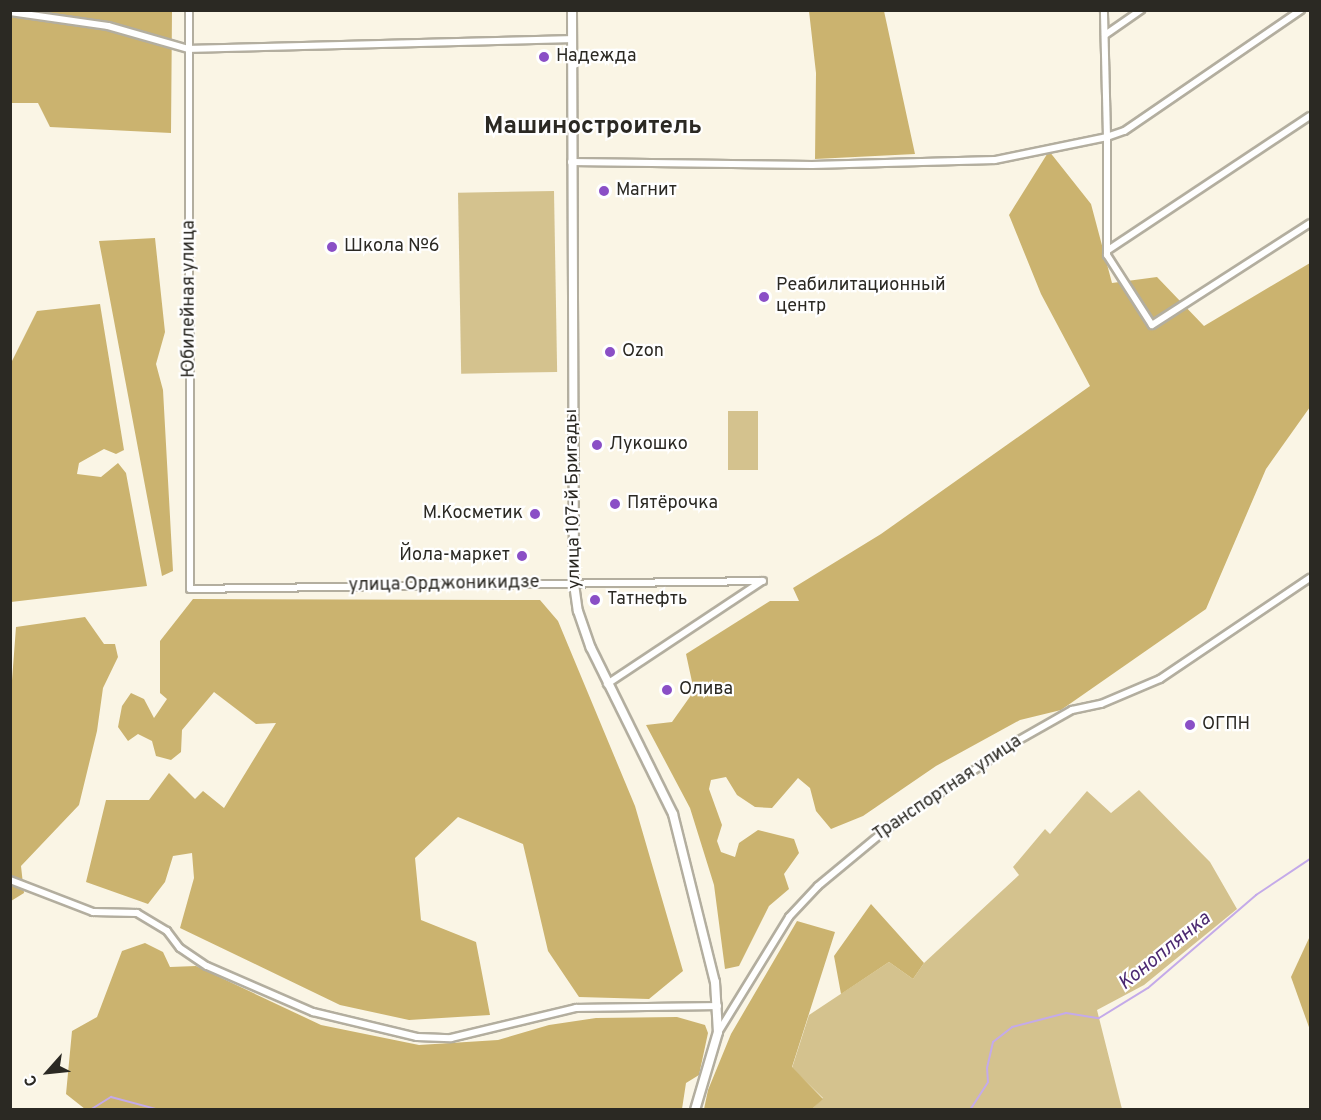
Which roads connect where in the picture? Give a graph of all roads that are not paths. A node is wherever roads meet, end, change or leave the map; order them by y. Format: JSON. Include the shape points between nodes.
{"nodes":[{"id":1,"x":189,"y":10,"type":"edge"},
{"id":2,"x":572,"y":10,"type":"edge"},
{"id":3,"x":1104,"y":10,"type":"edge"},
{"id":4,"x":1141,"y":10,"type":"edge"},
{"id":5,"x":1301,"y":10,"type":"edge"},
{"id":6,"x":10,"y":12,"type":"edge"},
{"id":7,"x":1105,"y":35,"type":"junction"},
{"id":8,"x":572,"y":39,"type":"junction"},
{"id":9,"x":189,"y":49,"type":"junction"},
{"id":10,"x":1311,"y":116,"type":"edge"},
{"id":11,"x":1107,"y":137,"type":"junction"},
{"id":12,"x":571,"y":162,"type":"junction"},
{"id":13,"x":1311,"y":223,"type":"edge"},
{"id":14,"x":1108,"y":250,"type":"junction"},
{"id":15,"x":1311,"y":578,"type":"edge"},
{"id":16,"x":574,"y":584,"type":"junction"},
{"id":17,"x":190,"y":588,"type":"joint"},
{"id":18,"x":607,"y":684,"type":"junction"},
{"id":19,"x":10,"y":880,"type":"edge"},
{"id":20,"x":718,"y":1006,"type":"junction"},
{"id":21,"x":718,"y":1032,"type":"junction"},
{"id":22,"x":695,"y":1110,"type":"edge"}],
"edges":[{"from":1,"to":9,"type":"street","name":"Юбилейная улица"},
{"from":2,"to":8,"type":"main road","name":"улица 107-й Бригады"},
{"from":3,"to":7,"type":"street"},
{"from":4,"to":7,"type":"street"},
{"from":5,"to":11,"type":"street","via":[[1124,131]]},
{"from":6,"to":9,"type":"street","via":[[108,26]]},
{"from":7,"to":11,"type":"street"},
{"from":8,"to":9,"type":"street"},
{"from":8,"to":12,"type":"main road","name":"улица 107-й Бригады"},
{"from":9,"to":17,"type":"street","name":"Юбилейная улица"},
{"from":10,"to":14,"type":"street"},
{"from":11,"to":12,"type":"street","via":[[995,160],[812,165]]},
{"from":11,"to":14,"type":"street"},
{"from":12,"to":16,"type":"main road","name":"улица 107-й Бригады"},
{"from":13,"to":14,"type":"street","via":[[1152,325],[1107,255]]},
{"from":15,"to":21,"type":"street","name":"Транспортная улица","via":[[1160,679],[1101,704],[1072,710],[1019,740],[889,827],[818,886],[789,917]]},
{"from":16,"to":17,"type":"street","name":"улица Орджоникидзе"},
{"from":16,"to":18,"type":"main road","name":"улица 107-й Бригады","via":[[584,632]]},
{"from":16,"to":18,"type":"street","name":"улица Орджоникидзе","via":[[763,581]]},
{"from":18,"to":20,"type":"main road","name":"улица 107-й Бригады","via":[[673,814]]},
{"from":19,"to":20,"type":"street","via":[[93,912],[137,913],[167,931],[180,948],[207,966],[313,1012],[407,1035],[451,1038],[576,1008]]},
{"from":20,"to":21,"type":"main road","name":"улица 107-й Бригады"},
{"from":21,"to":22,"type":"main road","name":"Транспортная улица"}]}
